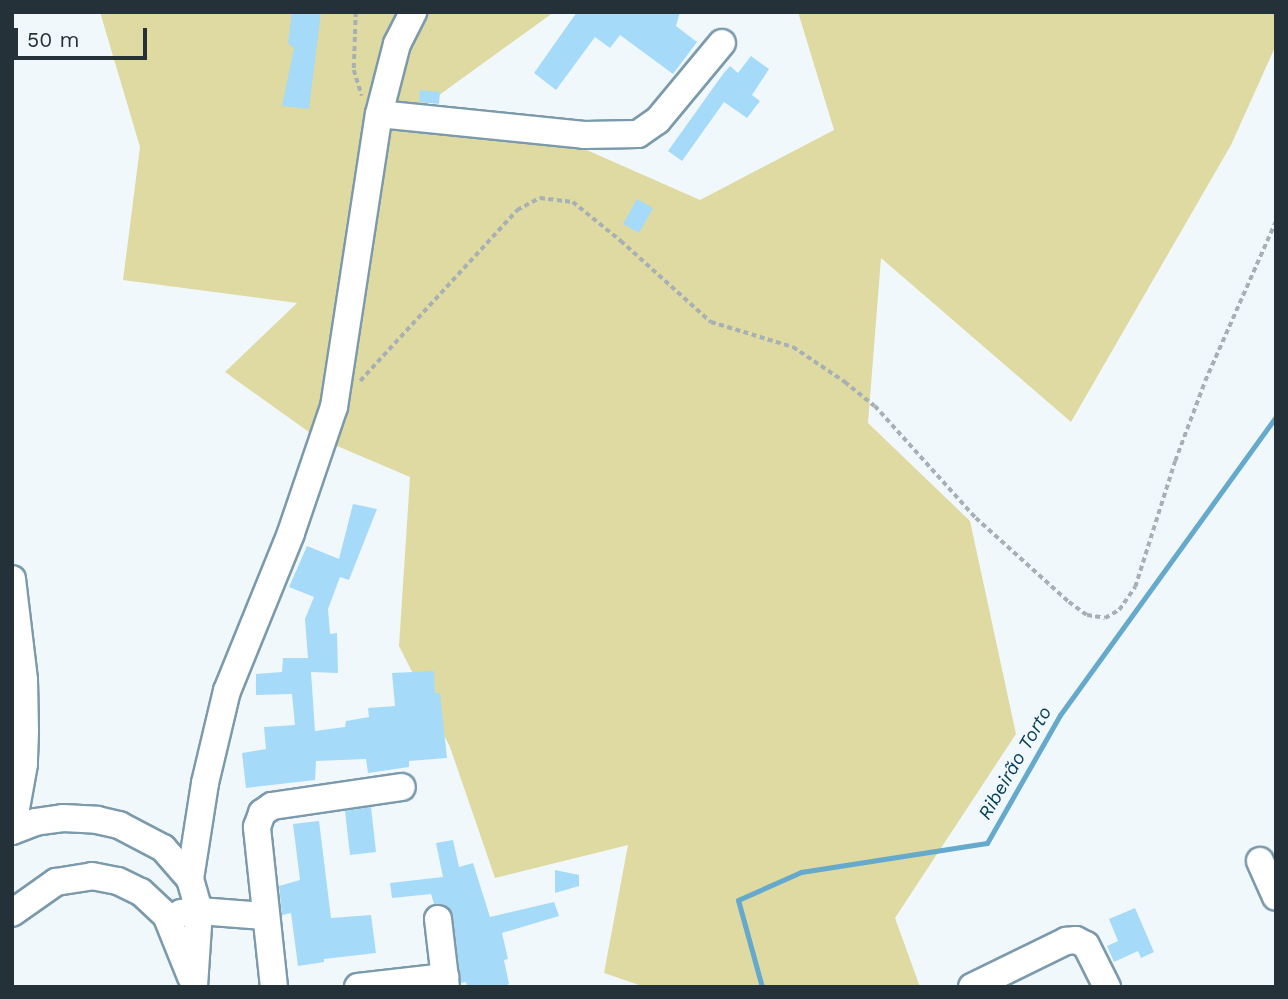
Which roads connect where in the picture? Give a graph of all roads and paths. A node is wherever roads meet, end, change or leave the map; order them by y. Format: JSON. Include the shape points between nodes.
{"nodes":[{"id":1,"x":356,"y":12,"type":"edge"},
{"id":2,"x":413,"y":12,"type":"edge"},
{"id":3,"x":722,"y":43,"type":"dead end"},
{"id":4,"x":379,"y":114,"type":"junction"},
{"id":5,"x":1276,"y":221,"type":"edge"},
{"id":6,"x":334,"y":407,"type":"junction"},
{"id":7,"x":12,"y":579,"type":"edge"},
{"id":8,"x":402,"y":787,"type":"dead end"},
{"id":9,"x":12,"y":831,"type":"edge"},
{"id":10,"x":197,"y":831,"type":"junction"},
{"id":11,"x":143,"y":836,"type":"junction"},
{"id":12,"x":1260,"y":860,"type":"dead end"},
{"id":13,"x":190,"y":879,"type":"junction"},
{"id":14,"x":1276,"y":897,"type":"edge"},
{"id":15,"x":199,"y":911,"type":"junction"},
{"id":16,"x":12,"y":913,"type":"edge"},
{"id":17,"x":166,"y":915,"type":"junction"},
{"id":18,"x":264,"y":916,"type":"junction"},
{"id":19,"x":438,"y":919,"type":"dead end"},
{"id":20,"x":445,"y":982,"type":"edge"},
{"id":21,"x":193,"y":984,"type":"edge"},
{"id":22,"x":274,"y":987,"type":"edge"},
{"id":23,"x":358,"y":987,"type":"edge"},
{"id":24,"x":972,"y":987,"type":"edge"},
{"id":25,"x":1107,"y":987,"type":"edge"}],
"edges":[{"from":1,"to":4,"type":"path","via":[[354,70],[359,93]]},
{"from":2,"to":4,"type":"street","via":[[397,44]]},
{"from":3,"to":4,"type":"street","via":[[658,120],[638,134],[584,135]]},
{"from":4,"to":6,"type":"street"},
{"from":5,"to":6,"type":"path","via":[[1196,404],[1135,587],[1119,610],[1105,618],[1087,615],[1069,602],[968,510],[883,414],[845,382],[793,347],[711,322],[573,202],[540,198],[517,210]]},
{"from":6,"to":10,"type":"street","via":[[291,533],[227,691]]},
{"from":7,"to":9,"type":"street","via":[[24,680],[24,764]]},
{"from":8,"to":18,"type":"street","via":[[272,806],[262,814],[257,827]]},
{"from":9,"to":11,"type":"street","via":[[63,818],[119,825]]},
{"from":10,"to":11,"type":"street","via":[[178,837]]},
{"from":10,"to":13,"type":"street"},
{"from":11,"to":13,"type":"street","via":[[163,848]]},
{"from":12,"to":14,"type":"street"},
{"from":13,"to":15,"type":"street"},
{"from":15,"to":17,"type":"street"},
{"from":15,"to":18,"type":"street"},
{"from":15,"to":21,"type":"street"},
{"from":16,"to":17,"type":"street","via":[[56,882],[92,876],[141,892]]},
{"from":17,"to":21,"type":"street"},
{"from":18,"to":22,"type":"street"},
{"from":19,"to":20,"type":"street"},
{"from":20,"to":23,"type":"street"},
{"from":24,"to":25,"type":"street","via":[[1076,940],[1086,945]]}]}
